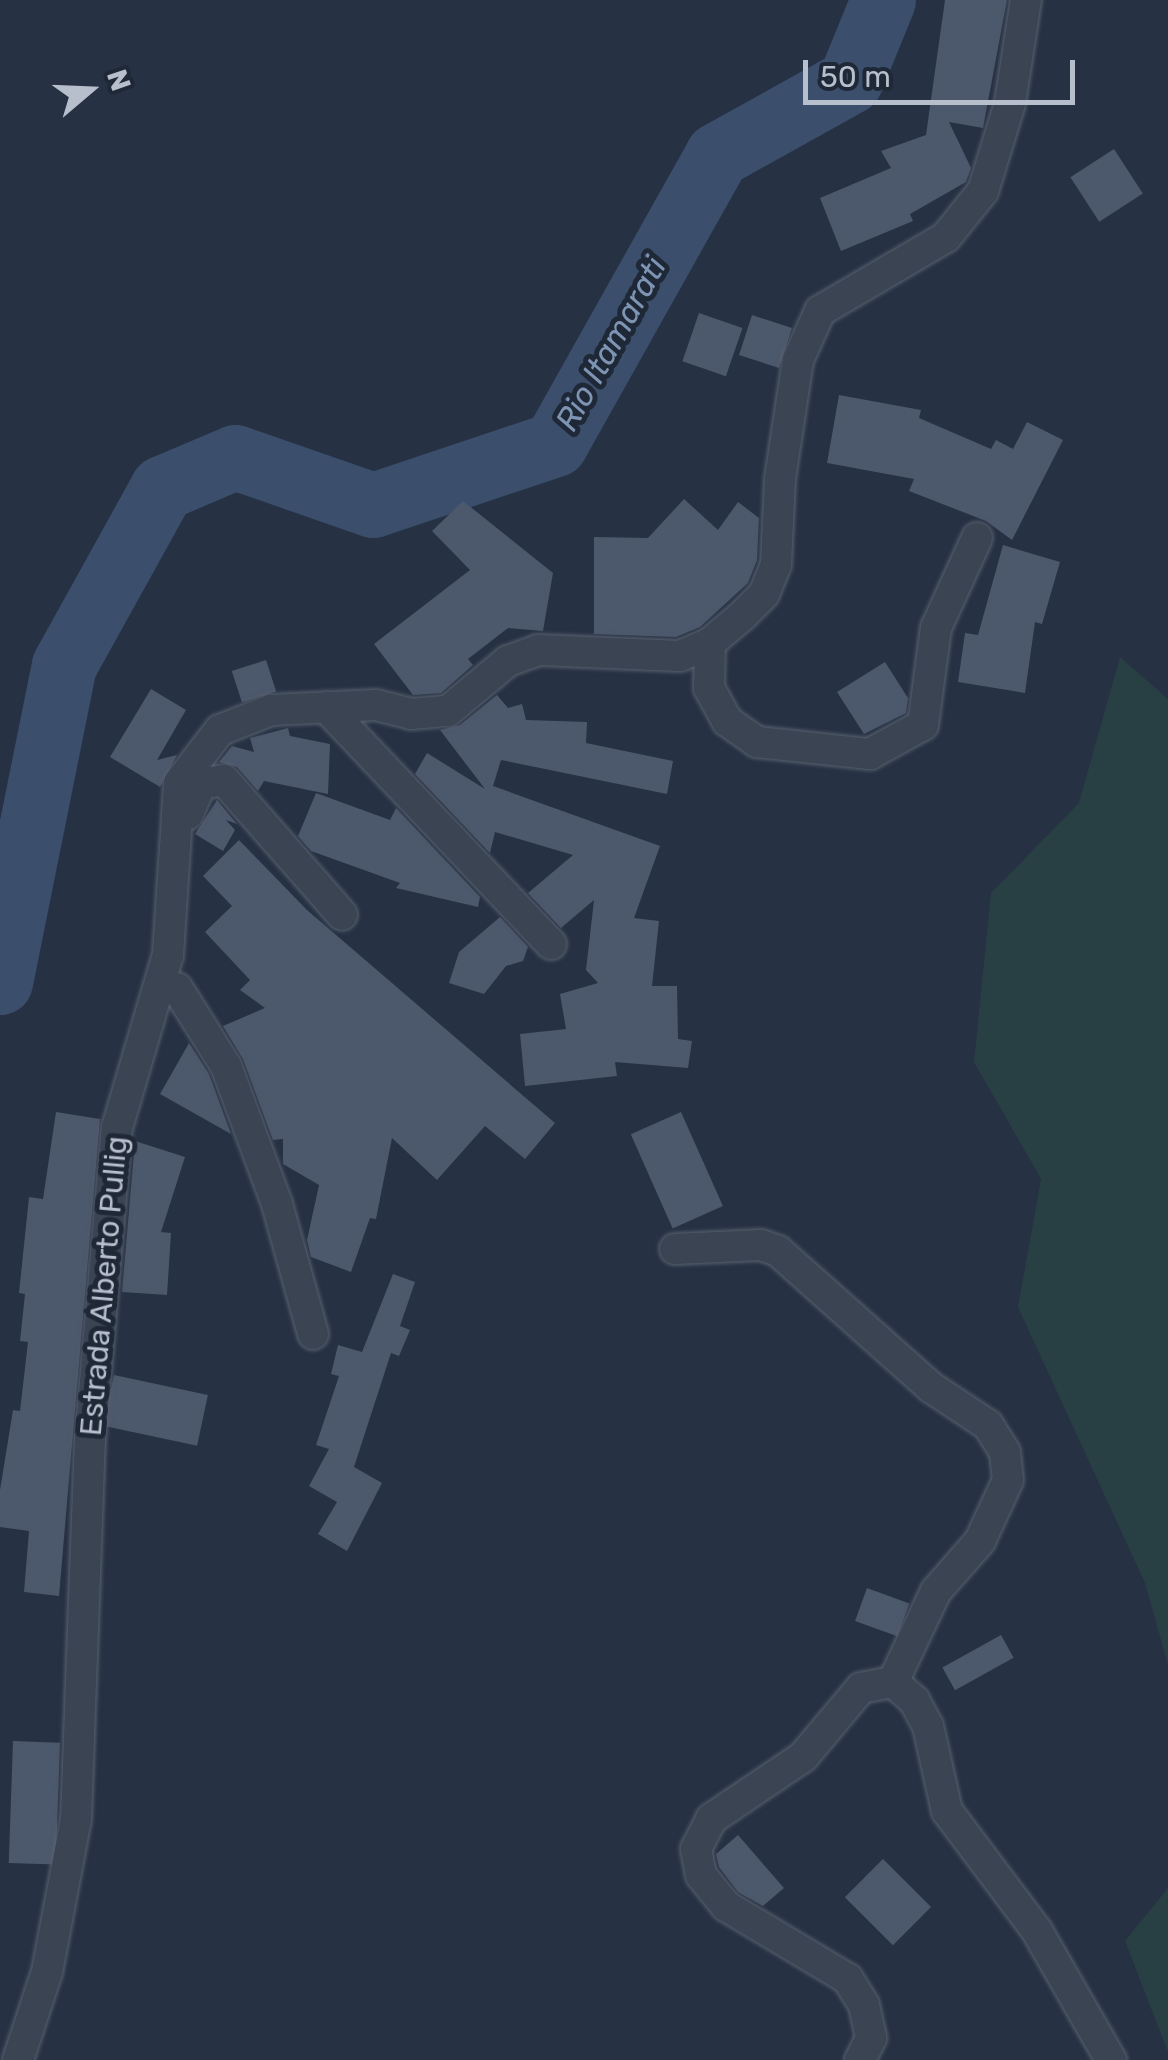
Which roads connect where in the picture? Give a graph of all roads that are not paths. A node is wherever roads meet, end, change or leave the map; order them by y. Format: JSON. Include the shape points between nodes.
{"nodes":[{"id":1,"x":1026,"y":0,"type":"edge"},
{"id":2,"x":976,"y":538,"type":"dead end"},
{"id":3,"x":710,"y":643,"type":"junction"},
{"id":4,"x":326,"y":707,"type":"junction"},
{"id":5,"x":342,"y":915,"type":"dead end"},
{"id":6,"x":552,"y":944,"type":"dead end"},
{"id":7,"x":177,"y":988,"type":"junction"},
{"id":8,"x":117,"y":1128,"type":"junction"},
{"id":9,"x":675,"y":1249,"type":"dead end"},
{"id":10,"x":313,"y":1334,"type":"dead end"},
{"id":11,"x":893,"y":1682,"type":"junction"},
{"id":12,"x":18,"y":2060,"type":"edge"},
{"id":13,"x":860,"y":2060,"type":"edge"},
{"id":14,"x":1110,"y":2060,"type":"edge"}],
"edges":[{"from":1,"to":3,"type":"street","name":"Estrada Alberto Pullig","via":[[1010,103],[983,190],[946,238],[820,311],[798,360],[780,479],[776,564],[764,594]]},
{"from":2,"to":3,"type":"street","via":[[936,628],[922,725],[870,754],[757,742],[727,722],[710,688]]},
{"from":3,"to":4,"type":"street","name":"Estrada Alberto Pullig","via":[[680,656],[538,650],[508,661],[448,711]]},
{"from":4,"to":6,"type":"street"},
{"from":4,"to":8,"type":"street","name":"Estrada Alberto Pullig","via":[[271,710],[220,730],[178,782],[168,955]]},
{"from":5,"to":7,"type":"street","via":[[245,799],[213,778],[190,804],[176,931]]},
{"from":7,"to":8,"type":"street","via":[[160,1055],[139,1101]]},
{"from":7,"to":10,"type":"street","via":[[226,1066],[282,1220]]},
{"from":8,"to":12,"type":"street","name":"Estrada Alberto Pullig","via":[[90,1440],[76,1819],[47,1972]]},
{"from":9,"to":11,"type":"street","via":[[761,1245],[778,1251],[932,1388],[988,1425],[1005,1452],[1008,1480],[980,1542],[936,1592]]},
{"from":11,"to":13,"type":"street","via":[[861,1688],[803,1757],[711,1818],[696,1849],[701,1875],[726,1906],[848,1979],[864,2004],[871,2038]]},
{"from":11,"to":14,"type":"street","via":[[914,1700],[928,1726],[946,1810],[1037,1931]]}]}
